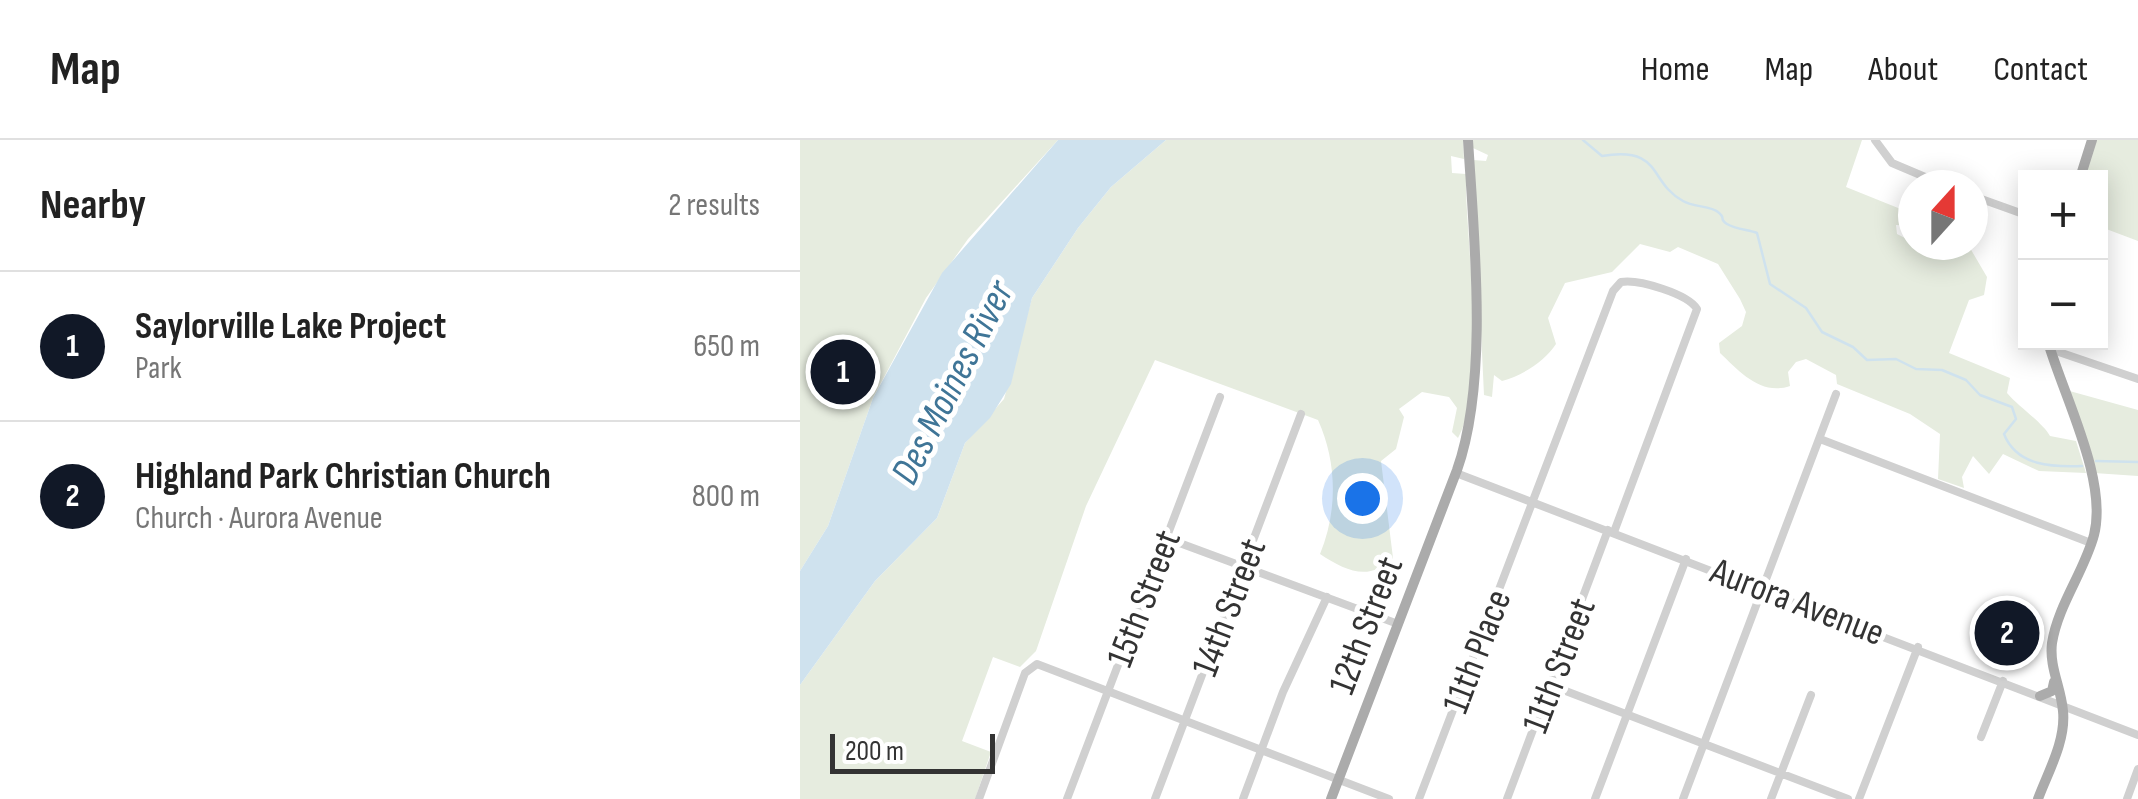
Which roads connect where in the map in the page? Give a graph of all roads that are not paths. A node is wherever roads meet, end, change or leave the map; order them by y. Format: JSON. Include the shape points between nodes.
{"nodes":[{"id":1,"x":1468,"y":140,"type":"edge"},
{"id":2,"x":2092,"y":140,"type":"edge"},
{"id":3,"x":1876,"y":144,"type":"edge"},
{"id":4,"x":1903,"y":170,"type":"edge"},
{"id":5,"x":2083,"y":170,"type":"edge"},
{"id":6,"x":1988,"y":202,"type":"edge"},
{"id":7,"x":2018,"y":213,"type":"edge"},
{"id":8,"x":1634,"y":281,"type":"joint"},
{"id":9,"x":2050,"y":350,"type":"edge"},
{"id":10,"x":2059,"y":350,"type":"edge"},
{"id":11,"x":2138,"y":380,"type":"edge"},
{"id":12,"x":1836,"y":394,"type":"dead end"},
{"id":13,"x":1220,"y":396,"type":"dead end"},
{"id":14,"x":1301,"y":414,"type":"dead end"},
{"id":15,"x":1820,"y":439,"type":"junction"},
{"id":16,"x":1456,"y":473,"type":"junction"},
{"id":17,"x":1533,"y":502,"type":"junction"},
{"id":18,"x":1611,"y":532,"type":"junction"},
{"id":19,"x":1166,"y":538,"type":"junction"},
{"id":20,"x":2091,"y":543,"type":"junction"},
{"id":21,"x":1686,"y":558,"type":"junction"},
{"id":22,"x":1244,"y":566,"type":"junction"},
{"id":23,"x":1764,"y":588,"type":"junction"},
{"id":24,"x":1327,"y":597,"type":"junction"},
{"id":25,"x":1398,"y":624,"type":"junction"},
{"id":26,"x":1918,"y":647,"type":"junction"},
{"id":27,"x":2054,"y":676,"type":"junction"},
{"id":28,"x":2003,"y":681,"type":"junction"},
{"id":29,"x":1550,"y":685,"type":"junction"},
{"id":30,"x":1108,"y":691,"type":"junction"},
{"id":31,"x":1811,"y":695,"type":"dead end"},
{"id":32,"x":2040,"y":696,"type":"junction"},
{"id":33,"x":2063,"y":706,"type":"junction"},
{"id":34,"x":1627,"y":714,"type":"junction"},
{"id":35,"x":1184,"y":721,"type":"junction"},
{"id":36,"x":2138,"y":735,"type":"edge"},
{"id":37,"x":1981,"y":737,"type":"dead end"},
{"id":38,"x":1704,"y":744,"type":"junction"},
{"id":39,"x":1262,"y":750,"type":"junction"},
{"id":40,"x":2138,"y":769,"type":"edge"},
{"id":41,"x":1781,"y":774,"type":"junction"},
{"id":42,"x":1338,"y":780,"type":"junction"},
{"id":43,"x":979,"y":799,"type":"edge"},
{"id":44,"x":1066,"y":799,"type":"edge"},
{"id":45,"x":1155,"y":799,"type":"edge"},
{"id":46,"x":1243,"y":799,"type":"edge"},
{"id":47,"x":1331,"y":799,"type":"edge"},
{"id":48,"x":1389,"y":799,"type":"edge"},
{"id":49,"x":1418,"y":799,"type":"edge"},
{"id":50,"x":1507,"y":799,"type":"edge"},
{"id":51,"x":1595,"y":799,"type":"edge"},
{"id":52,"x":1683,"y":799,"type":"edge"},
{"id":53,"x":1772,"y":799,"type":"edge"},
{"id":54,"x":1848,"y":799,"type":"edge"},
{"id":55,"x":1859,"y":799,"type":"edge"},
{"id":56,"x":2038,"y":799,"type":"edge"},
{"id":57,"x":2126,"y":799,"type":"edge"}],
"edges":[{"from":1,"to":16,"type":"main road","name":"12th Street","via":[[1476,386]]},
{"from":2,"to":5,"type":"main road"},
{"from":3,"to":4,"type":"street"},
{"from":6,"to":7,"type":"street"},
{"from":8,"to":17,"type":"street","name":"11th Place","via":[[1621,282],[1613,292]]},
{"from":8,"to":18,"type":"street","name":"11th Street","via":[[1690,301],[1697,313]]},
{"from":9,"to":20,"type":"main road","via":[[2096,491]]},
{"from":10,"to":11,"type":"street"},
{"from":12,"to":15,"type":"street"},
{"from":13,"to":19,"type":"street","name":"15th Street"},
{"from":14,"to":22,"type":"street","name":"14th Street"},
{"from":15,"to":20,"type":"street"},
{"from":15,"to":23,"type":"street"},
{"from":16,"to":17,"type":"street","name":"Aurora Avenue"},
{"from":16,"to":25,"type":"main road","name":"12th Street"},
{"from":17,"to":18,"type":"street","name":"Aurora Avenue"},
{"from":17,"to":49,"type":"street","name":"11th Place"},
{"from":18,"to":21,"type":"street","name":"Aurora Avenue"},
{"from":18,"to":29,"type":"street","name":"11th Street"},
{"from":19,"to":22,"type":"street"},
{"from":19,"to":30,"type":"street","name":"15th Street"},
{"from":20,"to":27,"type":"main road","via":[[2054,637]]},
{"from":21,"to":23,"type":"street","name":"Aurora Avenue"},
{"from":21,"to":34,"type":"street"},
{"from":22,"to":24,"type":"street"},
{"from":22,"to":35,"type":"street","name":"14th Street"},
{"from":23,"to":26,"type":"street","name":"Aurora Avenue"},
{"from":23,"to":38,"type":"street"},
{"from":24,"to":25,"type":"street"},
{"from":24,"to":39,"type":"street"},
{"from":25,"to":42,"type":"main road","name":"12th Street"},
{"from":26,"to":28,"type":"street","name":"Aurora Avenue"},
{"from":26,"to":55,"type":"street"},
{"from":27,"to":32,"type":"main road","via":[[2052,690]]},
{"from":27,"to":33,"type":"main road"},
{"from":28,"to":32,"type":"street","name":"Aurora Avenue"},
{"from":28,"to":37,"type":"street"},
{"from":29,"to":34,"type":"street"},
{"from":29,"to":50,"type":"street","name":"11th Street"},
{"from":30,"to":35,"type":"street"},
{"from":30,"to":43,"type":"street","via":[[1043,664],[1025,672]]},
{"from":30,"to":44,"type":"street","name":"15th Street"},
{"from":31,"to":41,"type":"street"},
{"from":32,"to":33,"type":"street","name":"Aurora Avenue"},
{"from":33,"to":36,"type":"street","name":"Aurora Avenue"},
{"from":33,"to":56,"type":"main road","via":[[2060,738]]},
{"from":34,"to":38,"type":"street"},
{"from":34,"to":51,"type":"street"},
{"from":35,"to":39,"type":"street"},
{"from":35,"to":45,"type":"street","name":"14th Street"},
{"from":38,"to":41,"type":"street"},
{"from":38,"to":52,"type":"street"},
{"from":39,"to":42,"type":"street"},
{"from":39,"to":46,"type":"street"},
{"from":40,"to":57,"type":"street"},
{"from":41,"to":53,"type":"street"},
{"from":41,"to":54,"type":"street"},
{"from":42,"to":47,"type":"main road","name":"12th Street"},
{"from":42,"to":48,"type":"street"}]}
